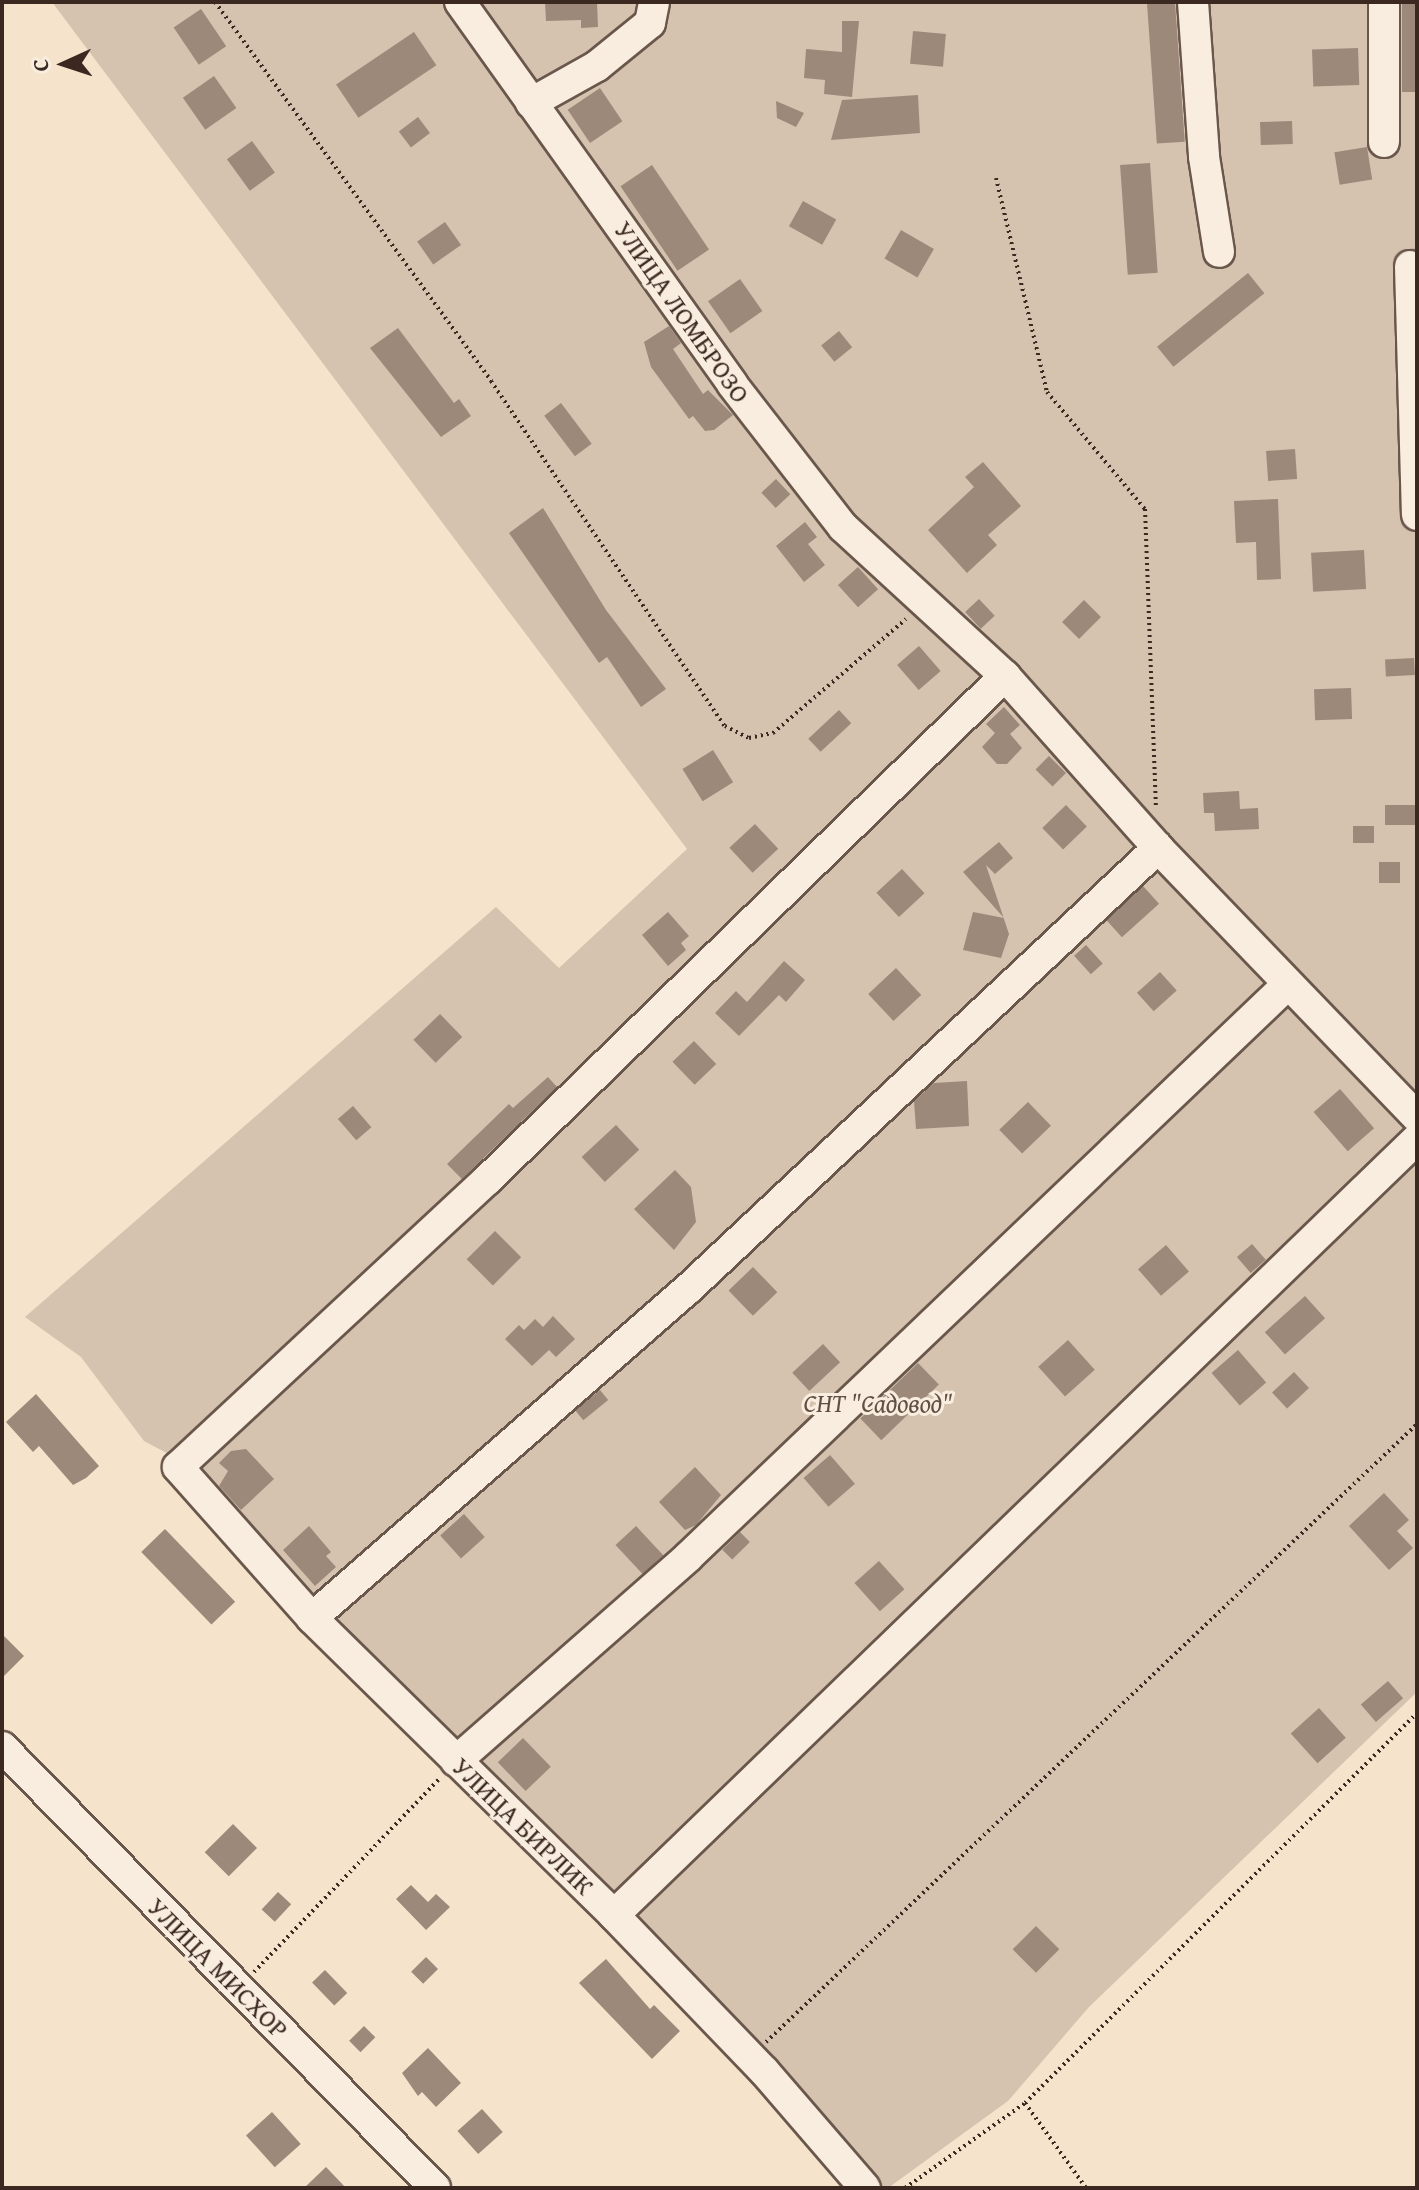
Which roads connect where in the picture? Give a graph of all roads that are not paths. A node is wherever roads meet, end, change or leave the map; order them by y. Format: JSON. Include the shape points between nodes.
{"nodes":[{"id":1,"x":460,"y":2,"type":"edge"},
{"id":2,"x":654,"y":2,"type":"edge"},
{"id":3,"x":1193,"y":2,"type":"edge"},
{"id":4,"x":1384,"y":2,"type":"edge"},
{"id":5,"x":531,"y":103,"type":"junction"},
{"id":6,"x":1384,"y":142,"type":"dead end"},
{"id":7,"x":1219,"y":252,"type":"dead end"},
{"id":8,"x":1410,"y":266,"type":"dead end"},
{"id":9,"x":1417,"y":515,"type":"edge"},
{"id":10,"x":1005,"y":676,"type":"junction"},
{"id":11,"x":1158,"y":848,"type":"junction"},
{"id":12,"x":1287,"y":985,"type":"junction"},
{"id":13,"x":1417,"y":1117,"type":"edge"},
{"id":14,"x":1417,"y":1139,"type":"edge"},
{"id":15,"x":312,"y":1618,"type":"junction"},
{"id":16,"x":2,"y":1747,"type":"edge"},
{"id":17,"x":456,"y":1761,"type":"junction"},
{"id":18,"x":614,"y":1915,"type":"junction"},
{"id":19,"x":435,"y":2188,"type":"edge"},
{"id":20,"x":865,"y":2188,"type":"edge"}],
"edges":[{"from":1,"to":5,"type":"street","name":"УЛИЦА ЛОМБРОЗО"},
{"from":2,"to":5,"type":"street","via":[[650,23],[597,66]]},
{"from":3,"to":7,"type":"street","via":[[1204,157]]},
{"from":4,"to":6,"type":"street"},
{"from":5,"to":10,"type":"street","name":"УЛИЦА ЛОМБРОЗО","via":[[732,384],[843,527]]},
{"from":8,"to":9,"type":"street"},
{"from":10,"to":11,"type":"street","name":"УЛИЦА ЛОМБРОЗО"},
{"from":10,"to":15,"type":"street","name":"УЛИЦА БИРЛИК","via":[[499,1169],[178,1467]]},
{"from":11,"to":12,"type":"street","name":"УЛИЦА ЛОМБРОЗО"},
{"from":11,"to":15,"type":"street","via":[[688,1289]]},
{"from":12,"to":13,"type":"street","name":"УЛИЦА ЛОМБРОЗО"},
{"from":12,"to":17,"type":"street","via":[[688,1557]]},
{"from":14,"to":18,"type":"street"},
{"from":15,"to":17,"type":"street","name":"УЛИЦА БИРЛИК"},
{"from":16,"to":19,"type":"street","name":"УЛИЦА МИСХОР"},
{"from":17,"to":18,"type":"street","name":"УЛИЦА БИРЛИК"},
{"from":18,"to":20,"type":"street","name":"УЛИЦА БИРЛИК","via":[[750,2057]]}]}
